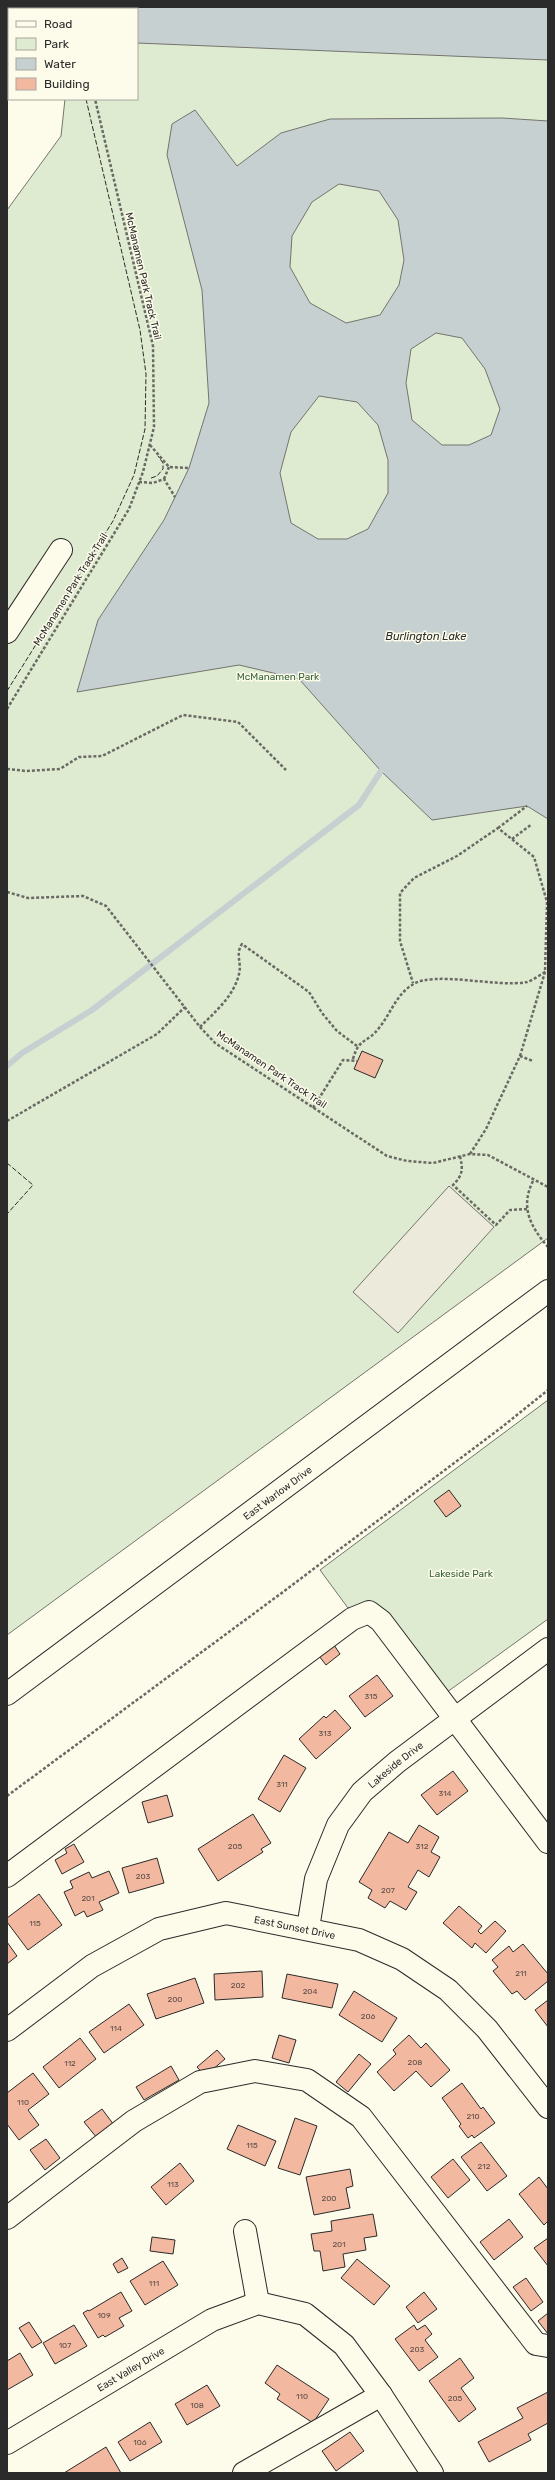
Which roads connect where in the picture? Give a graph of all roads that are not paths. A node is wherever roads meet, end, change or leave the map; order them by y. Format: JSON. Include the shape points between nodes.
{"nodes":[{"id":1,"x":61,"y":550,"type":"dead end"},
{"id":2,"x":7,"y":632,"type":"edge"},
{"id":3,"x":548,"y":1291,"type":"edge"},
{"id":4,"x":548,"y":1649,"type":"edge"},
{"id":5,"x":7,"y":1694,"type":"edge"},
{"id":6,"x":454,"y":1719,"type":"junction"},
{"id":7,"x":548,"y":1842,"type":"edge"},
{"id":8,"x":7,"y":1876,"type":"edge"},
{"id":9,"x":308,"y":1928,"type":"junction"},
{"id":10,"x":7,"y":2030,"type":"edge"},
{"id":11,"x":548,"y":2107,"type":"edge"},
{"id":12,"x":7,"y":2218,"type":"edge"},
{"id":13,"x":245,"y":2231,"type":"dead end"},
{"id":14,"x":258,"y":2303,"type":"junction"},
{"id":15,"x":548,"y":2346,"type":"edge"},
{"id":16,"x":381,"y":2395,"type":"junction"},
{"id":17,"x":7,"y":2443,"type":"edge"},
{"id":18,"x":244,"y":2473,"type":"edge"},
{"id":19,"x":432,"y":2473,"type":"edge"}],
"edges":[{"from":1,"to":2,"type":"street"},
{"from":3,"to":5,"type":"street","name":"East Warlow Drive"},
{"from":4,"to":6,"type":"street","name":"Lakeside Drive"},
{"from":6,"to":7,"type":"street"},
{"from":6,"to":8,"type":"street","via":[[381,1622],[369,1612],[352,1618]]},
{"from":6,"to":9,"type":"street","name":"Lakeside Drive","via":[[362,1792],[338,1825],[316,1879]]},
{"from":9,"to":10,"type":"street","name":"East Sunset Drive","via":[[226,1913],[159,1929],[92,1966]]},
{"from":9,"to":11,"type":"street","name":"East Sunset Drive","via":[[359,1940],[395,1956],[448,1990],[487,2029]]},
{"from":12,"to":15,"type":"street","via":[[134,2121],[200,2082],[255,2071],[306,2080],[361,2117],[536,2344]]},
{"from":13,"to":14,"type":"street"},
{"from":14,"to":16,"type":"street","via":[[305,2314],[344,2346]]},
{"from":14,"to":17,"type":"street","name":"East Valley Drive","via":[[212,2320]]},
{"from":16,"to":18,"type":"street"},
{"from":16,"to":19,"type":"street"}]}
